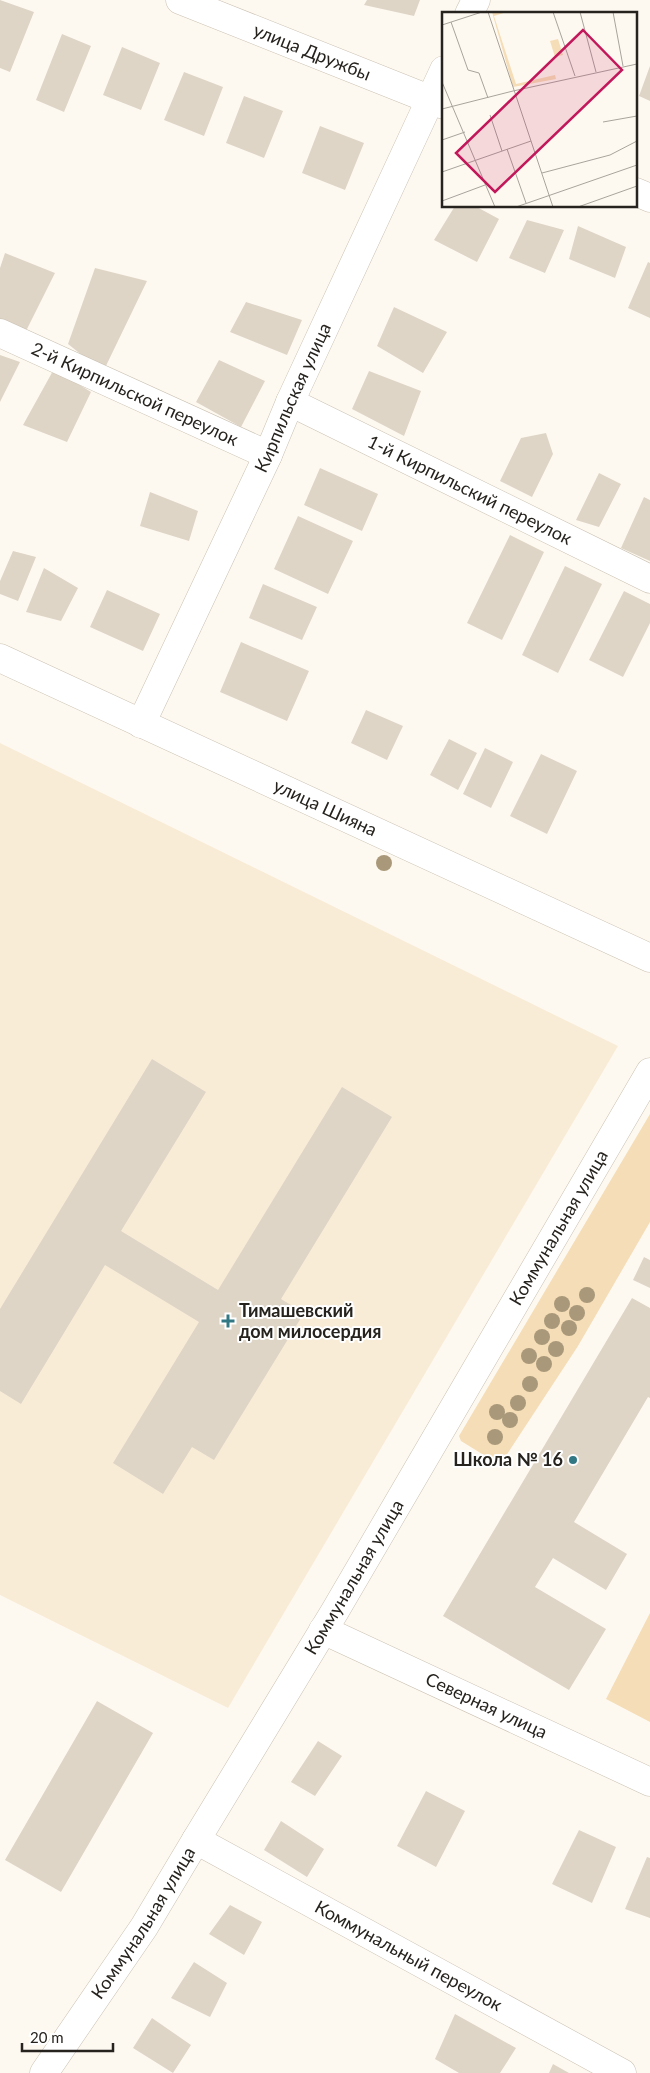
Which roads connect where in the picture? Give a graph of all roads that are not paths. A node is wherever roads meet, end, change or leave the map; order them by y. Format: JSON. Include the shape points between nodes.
{"nodes":[{"id":1,"x":180,"y":0,"type":"edge"},
{"id":2,"x":476,"y":0,"type":"edge"},
{"id":3,"x":471,"y":12,"type":"edge"},
{"id":4,"x":442,"y":79,"type":"edge"},
{"id":5,"x":437,"y":102,"type":"edge"},
{"id":6,"x":638,"y":193,"type":"edge"},
{"id":7,"x":650,"y":198,"type":"edge"},
{"id":8,"x":0,"y":333,"type":"edge"},
{"id":9,"x":290,"y":402,"type":"junction"},
{"id":10,"x":268,"y":455,"type":"junction"},
{"id":11,"x":650,"y":579,"type":"edge"},
{"id":12,"x":0,"y":658,"type":"edge"},
{"id":13,"x":141,"y":724,"type":"junction"},
{"id":14,"x":650,"y":958,"type":"edge"},
{"id":15,"x":650,"y":1072,"type":"edge"},
{"id":16,"x":324,"y":1630,"type":"junction"},
{"id":17,"x":650,"y":1782,"type":"edge"},
{"id":18,"x":196,"y":1840,"type":"junction"},
{"id":19,"x":44,"y":2073,"type":"edge"},
{"id":20,"x":622,"y":2073,"type":"edge"}],
"edges":[{"from":1,"to":5,"type":"street","name":"улица Дружбы"},
{"from":2,"to":3,"type":"street"},
{"from":4,"to":5,"type":"street","name":"Кирпильская улица"},
{"from":5,"to":9,"type":"street","name":"Кирпильская улица"},
{"from":6,"to":7,"type":"street"},
{"from":8,"to":10,"type":"street","name":"2-й Кирпильской переулок"},
{"from":9,"to":10,"type":"street","name":"Кирпильская улица"},
{"from":9,"to":11,"type":"street","name":"1-й Кирпильский переулок"},
{"from":10,"to":13,"type":"street","name":"Кирпильская улица"},
{"from":12,"to":13,"type":"street","name":"улица Шияна"},
{"from":13,"to":14,"type":"street","name":"улица Шияна"},
{"from":15,"to":16,"type":"street","name":"Коммунальная улица"},
{"from":16,"to":17,"type":"street","name":"Северная улица"},
{"from":16,"to":18,"type":"street","name":"Коммунальная улица"},
{"from":18,"to":19,"type":"street","name":"Коммунальная улица","via":[[144,1926]]},
{"from":18,"to":20,"type":"street","name":"Коммунальный переулок"}]}
